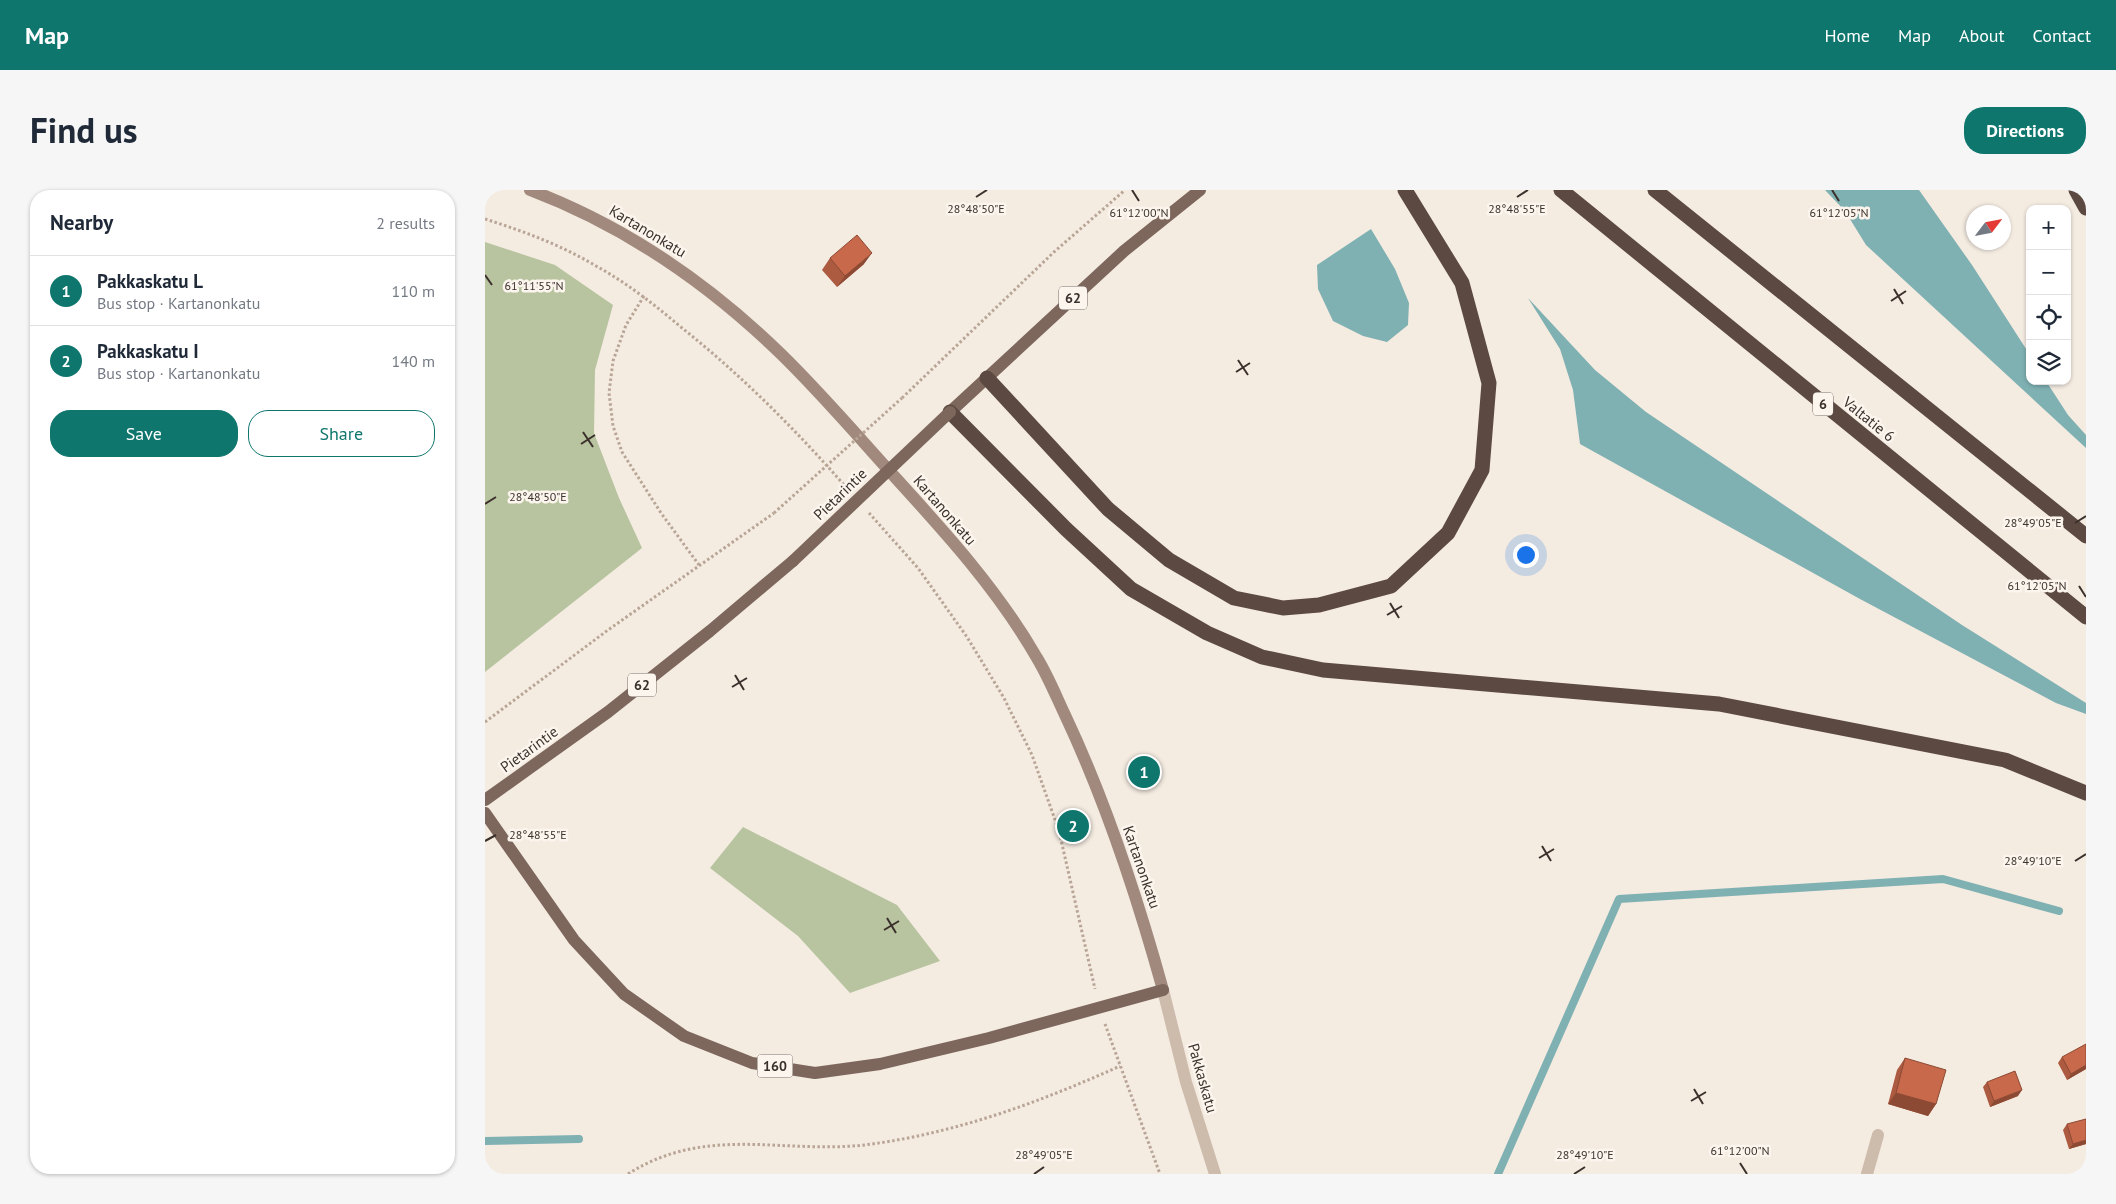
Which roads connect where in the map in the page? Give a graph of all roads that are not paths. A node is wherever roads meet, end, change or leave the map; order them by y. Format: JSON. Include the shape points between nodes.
{"nodes":[{"id":1,"x":529,"y":190,"type":"edge"},
{"id":2,"x":1200,"y":190,"type":"edge"},
{"id":3,"x":1405,"y":190,"type":"edge"},
{"id":4,"x":1561,"y":190,"type":"edge"},
{"id":5,"x":1655,"y":190,"type":"edge"},
{"id":6,"x":2076,"y":190,"type":"edge"},
{"id":7,"x":2086,"y":208,"type":"edge"},
{"id":8,"x":987,"y":378,"type":"junction"},
{"id":9,"x":950,"y":412,"type":"junction"},
{"id":10,"x":2086,"y":536,"type":"edge"},
{"id":11,"x":2086,"y":617,"type":"edge"},
{"id":12,"x":2086,"y":793,"type":"edge"},
{"id":13,"x":485,"y":800,"type":"edge"},
{"id":14,"x":485,"y":812,"type":"edge"},
{"id":15,"x":1163,"y":990,"type":"junction"},
{"id":16,"x":1878,"y":1135,"type":"dead end"},
{"id":17,"x":1215,"y":1174,"type":"edge"},
{"id":18,"x":1867,"y":1174,"type":"edge"}],
"edges":[{"from":1,"to":15,"type":"main road","name":"Kartanonkatu","via":[[611,226],[669,261],[726,304],[781,354],[855,433],[992,590],[1038,658],[1081,749],[1138,902]]},
{"from":2,"to":8,"type":"main road","name":"Pietarintie","number":"62","via":[[1124,251]]},
{"from":3,"to":8,"type":"highway","via":[[1462,283],[1489,383],[1482,470],[1448,532],[1391,586],[1319,605],[1283,608],[1234,598],[1169,560],[1108,509]]},
{"from":4,"to":11,"type":"highway","name":"Valtatie 6","number":"6"},
{"from":5,"to":10,"type":"highway"},
{"from":6,"to":7,"type":"highway"},
{"from":8,"to":9,"type":"main road","name":"Pietarintie","number":"62"},
{"from":9,"to":12,"type":"highway","via":[[1131,589],[1207,634],[1262,657],[1323,670],[1719,704],[2005,760]]},
{"from":9,"to":13,"type":"main road","name":"Pietarintie","number":"62","bridge":true,"via":[[793,562],[608,712]]},
{"from":14,"to":15,"type":"main road","number":"160","via":[[574,940],[624,994],[684,1036],[752,1062],[815,1073],[880,1064]]},
{"from":15,"to":17,"type":"street","name":"Pakkaskatu","via":[[1186,1082]]},
{"from":16,"to":18,"type":"street"}]}
